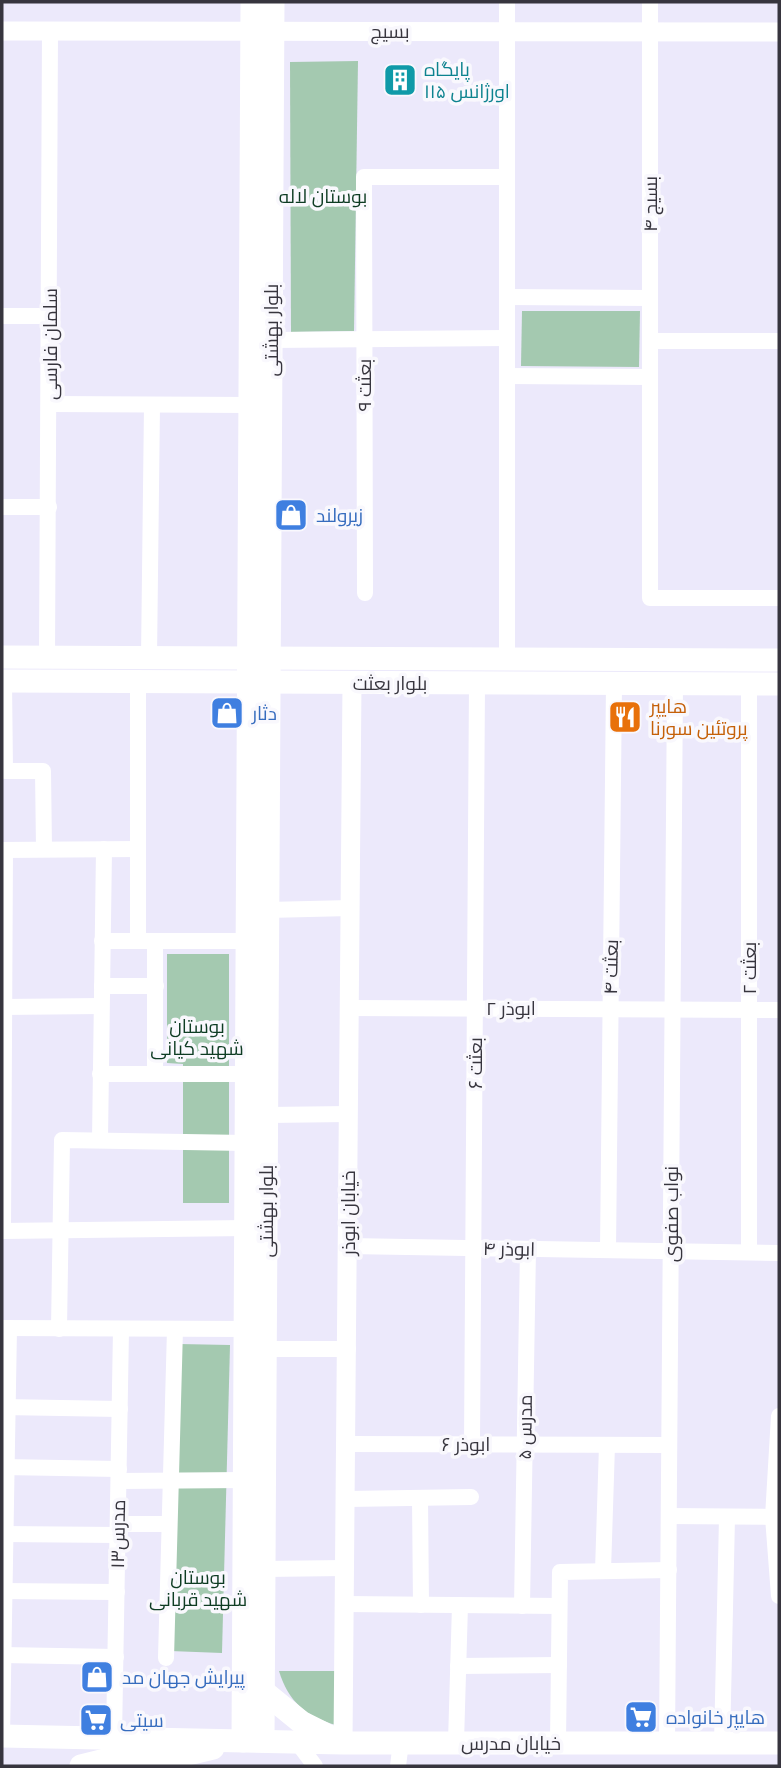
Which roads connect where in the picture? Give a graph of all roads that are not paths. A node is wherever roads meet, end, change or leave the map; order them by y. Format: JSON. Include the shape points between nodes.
{"nodes":[{"id":1,"x":252,"y":2,"type":"edge"},
{"id":2,"x":273,"y":2,"type":"edge"},
{"id":3,"x":507,"y":2,"type":"edge"},
{"id":4,"x":650,"y":2,"type":"edge"},
{"id":5,"x":2,"y":31,"type":"edge"},
{"id":6,"x":50,"y":31,"type":"junction"},
{"id":7,"x":262,"y":31,"type":"junction"},
{"id":8,"x":507,"y":32,"type":"junction"},
{"id":9,"x":650,"y":32,"type":"junction"},
{"id":10,"x":779,"y":32,"type":"edge"},
{"id":11,"x":507,"y":177,"type":"junction"},
{"id":12,"x":507,"y":297,"type":"junction"},
{"id":13,"x":650,"y":298,"type":"junction"},
{"id":14,"x":2,"y":316,"type":"edge"},
{"id":15,"x":50,"y":316,"type":"junction"},
{"id":16,"x":506,"y":338,"type":"junction"},
{"id":17,"x":364,"y":339,"type":"junction"},
{"id":18,"x":271,"y":340,"type":"junction"},
{"id":19,"x":650,"y":341,"type":"junction"},
{"id":20,"x":779,"y":341,"type":"edge"},
{"id":21,"x":506,"y":376,"type":"junction"},
{"id":22,"x":650,"y":377,"type":"junction"},
{"id":23,"x":51,"y":404,"type":"junction"},
{"id":24,"x":152,"y":405,"type":"junction"},
{"id":25,"x":250,"y":405,"type":"junction"},
{"id":26,"x":2,"y":507,"type":"edge"},
{"id":27,"x":49,"y":507,"type":"junction"},
{"id":28,"x":365,"y":593,"type":"dead end"},
{"id":29,"x":779,"y":598,"type":"edge"},
{"id":30,"x":2,"y":657,"type":"edge"},
{"id":31,"x":47,"y":658,"type":"junction"},
{"id":32,"x":149,"y":658,"type":"junction"},
{"id":33,"x":259,"y":658,"type":"junction"},
{"id":34,"x":506,"y":659,"type":"junction"},
{"id":35,"x":779,"y":660,"type":"edge"},
{"id":36,"x":3,"y":681,"type":"edge"},
{"id":37,"x":138,"y":681,"type":"junction"},
{"id":38,"x":258,"y":682,"type":"junction"},
{"id":39,"x":352,"y":683,"type":"junction"},
{"id":40,"x":477,"y":683,"type":"junction"},
{"id":41,"x":614,"y":684,"type":"junction"},
{"id":42,"x":675,"y":684,"type":"junction"},
{"id":43,"x":749,"y":684,"type":"junction"},
{"id":44,"x":779,"y":684,"type":"edge"},
{"id":45,"x":44,"y":849,"type":"junction"},
{"id":46,"x":104,"y":849,"type":"junction"},
{"id":47,"x":138,"y":849,"type":"junction"},
{"id":48,"x":4,"y":850,"type":"edge"},
{"id":49,"x":351,"y":908,"type":"junction"},
{"id":50,"x":267,"y":910,"type":"junction"},
{"id":51,"x":102,"y":941,"type":"junction"},
{"id":52,"x":138,"y":941,"type":"junction"},
{"id":53,"x":155,"y":941,"type":"junction"},
{"id":54,"x":247,"y":941,"type":"junction"},
{"id":55,"x":102,"y":986,"type":"junction"},
{"id":56,"x":156,"y":986,"type":"junction"},
{"id":57,"x":102,"y":1006,"type":"junction"},
{"id":58,"x":3,"y":1007,"type":"edge"},
{"id":59,"x":349,"y":1008,"type":"junction"},
{"id":60,"x":475,"y":1008,"type":"junction"},
{"id":61,"x":610,"y":1008,"type":"junction"},
{"id":62,"x":673,"y":1008,"type":"junction"},
{"id":63,"x":749,"y":1009,"type":"junction"},
{"id":64,"x":779,"y":1010,"type":"edge"},
{"id":65,"x":100,"y":1074,"type":"junction"},
{"id":66,"x":155,"y":1074,"type":"junction"},
{"id":67,"x":247,"y":1074,"type":"junction"},
{"id":68,"x":349,"y":1114,"type":"junction"},
{"id":69,"x":267,"y":1115,"type":"junction"},
{"id":70,"x":100,"y":1140,"type":"junction"},
{"id":71,"x":246,"y":1143,"type":"junction"},
{"id":72,"x":247,"y":1228,"type":"junction"},
{"id":73,"x":3,"y":1231,"type":"edge"},
{"id":74,"x":60,"y":1231,"type":"junction"},
{"id":75,"x":348,"y":1246,"type":"junction"},
{"id":76,"x":474,"y":1248,"type":"junction"},
{"id":77,"x":528,"y":1249,"type":"junction"},
{"id":78,"x":608,"y":1250,"type":"junction"},
{"id":79,"x":671,"y":1251,"type":"junction"},
{"id":80,"x":750,"y":1252,"type":"junction"},
{"id":81,"x":779,"y":1252,"type":"edge"},
{"id":82,"x":5,"y":1328,"type":"edge"},
{"id":83,"x":59,"y":1329,"type":"junction"},
{"id":84,"x":121,"y":1329,"type":"junction"},
{"id":85,"x":175,"y":1329,"type":"junction"},
{"id":86,"x":246,"y":1329,"type":"junction"},
{"id":87,"x":266,"y":1349,"type":"junction"},
{"id":88,"x":348,"y":1349,"type":"junction"},
{"id":89,"x":5,"y":1407,"type":"edge"},
{"id":90,"x":120,"y":1409,"type":"junction"},
{"id":91,"x":779,"y":1416,"type":"edge"},
{"id":92,"x":347,"y":1444,"type":"junction"},
{"id":93,"x":472,"y":1444,"type":"junction"},
{"id":94,"x":525,"y":1444,"type":"junction"},
{"id":95,"x":607,"y":1445,"type":"junction"},
{"id":96,"x":669,"y":1445,"type":"junction"},
{"id":97,"x":4,"y":1467,"type":"edge"},
{"id":98,"x":119,"y":1475,"type":"junction"},
{"id":99,"x":245,"y":1480,"type":"junction"},
{"id":100,"x":171,"y":1481,"type":"junction"},
{"id":101,"x":471,"y":1497,"type":"dead end"},
{"id":102,"x":421,"y":1498,"type":"junction"},
{"id":103,"x":346,"y":1499,"type":"junction"},
{"id":104,"x":669,"y":1516,"type":"junction"},
{"id":105,"x":727,"y":1517,"type":"junction"},
{"id":106,"x":776,"y":1517,"type":"edge"},
{"id":107,"x":169,"y":1524,"type":"junction"},
{"id":108,"x":118,"y":1529,"type":"junction"},
{"id":109,"x":4,"y":1534,"type":"edge"},
{"id":110,"x":345,"y":1568,"type":"junction"},
{"id":111,"x":264,"y":1569,"type":"junction"},
{"id":112,"x":668,"y":1570,"type":"junction"},
{"id":113,"x":603,"y":1571,"type":"junction"},
{"id":114,"x":3,"y":1591,"type":"edge"},
{"id":115,"x":117,"y":1592,"type":"junction"},
{"id":116,"x":779,"y":1596,"type":"edge"},
{"id":117,"x":344,"y":1604,"type":"junction"},
{"id":118,"x":421,"y":1605,"type":"junction"},
{"id":119,"x":460,"y":1605,"type":"junction"},
{"id":120,"x":522,"y":1606,"type":"junction"},
{"id":121,"x":559,"y":1606,"type":"junction"},
{"id":122,"x":3,"y":1655,"type":"edge"},
{"id":123,"x":116,"y":1657,"type":"junction"},
{"id":124,"x":166,"y":1658,"type":"dead end"},
{"id":125,"x":253,"y":1662,"type":"junction"},
{"id":126,"x":458,"y":1665,"type":"junction"},
{"id":127,"x":559,"y":1665,"type":"junction"},
{"id":128,"x":263,"y":1691,"type":"junction"},
{"id":129,"x":2,"y":1736,"type":"edge"},
{"id":130,"x":114,"y":1738,"type":"junction"},
{"id":131,"x":198,"y":1740,"type":"junction"},
{"id":132,"x":253,"y":1741,"type":"junction"},
{"id":133,"x":297,"y":1742,"type":"junction"},
{"id":134,"x":401,"y":1742,"type":"junction"},
{"id":135,"x":456,"y":1742,"type":"junction"},
{"id":136,"x":779,"y":1742,"type":"edge"},
{"id":137,"x":343,"y":1743,"type":"junction"},
{"id":138,"x":558,"y":1743,"type":"junction"},
{"id":139,"x":667,"y":1744,"type":"junction"},
{"id":140,"x":722,"y":1744,"type":"junction"},
{"id":141,"x":176,"y":1762,"type":"edge"},
{"id":142,"x":81,"y":1766,"type":"edge"},
{"id":143,"x":138,"y":1766,"type":"edge"},
{"id":144,"x":315,"y":1766,"type":"edge"},
{"id":145,"x":398,"y":1766,"type":"edge"}],
"edges":[{"from":1,"to":7,"type":"main road","name":"بلوار بهشتی"},
{"from":2,"to":7,"type":"main road","name":"بلوار بهشتی"},
{"from":3,"to":8,"type":"street"},
{"from":4,"to":9,"type":"street","name":"بسیج ۴"},
{"from":5,"to":6,"type":"street","name":"بسیج"},
{"from":6,"to":7,"type":"street","name":"بسیج"},
{"from":6,"to":15,"type":"street","name":"سلمان فارسی"},
{"from":7,"to":8,"type":"street","name":"بسیج"},
{"from":7,"to":18,"type":"main road","name":"بلوار بهشتی"},
{"from":7,"to":25,"type":"main road","name":"بلوار بهشتی"},
{"from":8,"to":9,"type":"street","name":"بسیج"},
{"from":8,"to":11,"type":"street"},
{"from":9,"to":10,"type":"street","name":"بسیج"},
{"from":9,"to":13,"type":"street","name":"بسیج ۴"},
{"from":11,"to":12,"type":"street"},
{"from":11,"to":17,"type":"street","name":"بعثت ۹","via":[[364,177]]},
{"from":12,"to":13,"type":"street"},
{"from":12,"to":16,"type":"street"},
{"from":13,"to":19,"type":"street","name":"بسیج ۴"},
{"from":14,"to":15,"type":"street"},
{"from":15,"to":23,"type":"street","name":"سلمان فارسی"},
{"from":16,"to":17,"type":"street"},
{"from":16,"to":21,"type":"street"},
{"from":17,"to":18,"type":"street"},
{"from":17,"to":28,"type":"street","name":"بعثت ۹"},
{"from":18,"to":33,"type":"main road","name":"بلوار بهشتی"},
{"from":19,"to":20,"type":"street"},
{"from":19,"to":22,"type":"street","name":"بسیج ۴"},
{"from":21,"to":22,"type":"street"},
{"from":21,"to":34,"type":"street"},
{"from":22,"to":29,"type":"street","name":"بسیج ۴","via":[[650,598]]},
{"from":23,"to":24,"type":"street"},
{"from":23,"to":27,"type":"street","name":"سلمان فارسی"},
{"from":24,"to":25,"type":"street"},
{"from":24,"to":32,"type":"street"},
{"from":25,"to":33,"type":"main road","name":"بلوار بهشتی"},
{"from":26,"to":27,"type":"street"},
{"from":27,"to":31,"type":"street","name":"سلمان فارسی"},
{"from":30,"to":31,"type":"main road","name":"بلوار بعثت"},
{"from":31,"to":32,"type":"main road","name":"بلوار بعثت"},
{"from":32,"to":33,"type":"main road","name":"بلوار بعثت"},
{"from":33,"to":34,"type":"main road","name":"بلوار بعثت"},
{"from":33,"to":38,"type":"main road"},
{"from":34,"to":35,"type":"main road","name":"بلوار بعثت"},
{"from":36,"to":37,"type":"main road","name":"بلوار بعثت"},
{"from":36,"to":45,"type":"street","via":[[5,771],[43,771]]},
{"from":37,"to":38,"type":"main road","name":"بلوار بعثت"},
{"from":37,"to":47,"type":"street"},
{"from":38,"to":39,"type":"main road","name":"بلوار بعثت"},
{"from":38,"to":50,"type":"main road","name":"بلوار بهشتی"},
{"from":38,"to":54,"type":"main road","name":"بلوار بهشتی"},
{"from":39,"to":40,"type":"main road","name":"بلوار بعثت"},
{"from":39,"to":49,"type":"street","name":"خیابان ابوذر"},
{"from":40,"to":41,"type":"main road","name":"بلوار بعثت"},
{"from":40,"to":60,"type":"street","name":"بعثت ۶"},
{"from":41,"to":42,"type":"main road","name":"بلوار بعثت"},
{"from":41,"to":61,"type":"street","name":"بعثت ۴"},
{"from":42,"to":43,"type":"main road","name":"بلوار بعثت"},
{"from":42,"to":62,"type":"street","name":"نواب صفوی"},
{"from":43,"to":44,"type":"main road","name":"بلوار بعثت"},
{"from":43,"to":63,"type":"street","name":"بعثت ۲"},
{"from":45,"to":46,"type":"street"},
{"from":45,"to":48,"type":"street"},
{"from":46,"to":47,"type":"street"},
{"from":46,"to":51,"type":"street"},
{"from":47,"to":52,"type":"street"},
{"from":48,"to":58,"type":"street"},
{"from":49,"to":50,"type":"street"},
{"from":49,"to":59,"type":"street","name":"خیابان ابوذر"},
{"from":50,"to":69,"type":"main road","name":"بلوار بهشتی"},
{"from":51,"to":52,"type":"street"},
{"from":51,"to":55,"type":"street"},
{"from":52,"to":53,"type":"street"},
{"from":53,"to":54,"type":"street"},
{"from":53,"to":56,"type":"street"},
{"from":54,"to":67,"type":"main road","name":"بلوار بهشتی"},
{"from":55,"to":56,"type":"street"},
{"from":55,"to":57,"type":"street"},
{"from":56,"to":66,"type":"street"},
{"from":57,"to":58,"type":"street"},
{"from":57,"to":65,"type":"street"},
{"from":58,"to":73,"type":"street"},
{"from":59,"to":60,"type":"street","name":"ابوذر ۲"},
{"from":59,"to":68,"type":"street","name":"خیابان ابوذر"},
{"from":60,"to":61,"type":"street","name":"ابوذر ۲"},
{"from":60,"to":76,"type":"street","name":"بعثت ۶"},
{"from":61,"to":62,"type":"street","name":"ابوذر ۲"},
{"from":61,"to":78,"type":"street","name":"بعثت ۴"},
{"from":62,"to":63,"type":"street","name":"ابوذر ۲"},
{"from":62,"to":79,"type":"street","name":"نواب صفوی"},
{"from":63,"to":64,"type":"street","name":"ابوذر ۲"},
{"from":63,"to":80,"type":"street","name":"بعثت ۲"},
{"from":65,"to":66,"type":"street"},
{"from":65,"to":70,"type":"street"},
{"from":66,"to":67,"type":"street"},
{"from":67,"to":71,"type":"main road","name":"بلوار بهشتی"},
{"from":68,"to":69,"type":"street"},
{"from":68,"to":75,"type":"street","name":"خیابان ابوذر"},
{"from":69,"to":87,"type":"main road","name":"بلوار بهشتی"},
{"from":70,"to":71,"type":"street"},
{"from":70,"to":74,"type":"street","via":[[62,1140]]},
{"from":71,"to":72,"type":"main road","name":"بلوار بهشتی"},
{"from":72,"to":74,"type":"street"},
{"from":72,"to":86,"type":"main road","name":"بلوار بهشتی"},
{"from":73,"to":74,"type":"street"},
{"from":74,"to":83,"type":"street"},
{"from":75,"to":76,"type":"street","name":"ابوذر ۴"},
{"from":75,"to":88,"type":"street","name":"خیابان ابوذر"},
{"from":76,"to":77,"type":"street","name":"ابوذر ۴"},
{"from":76,"to":93,"type":"street","name":"بعثت ۶"},
{"from":77,"to":78,"type":"street","name":"ابوذر ۴"},
{"from":77,"to":94,"type":"street","name":"مدرس ۵"},
{"from":78,"to":79,"type":"street","name":"ابوذر ۴"},
{"from":79,"to":80,"type":"street","name":"ابوذر ۴"},
{"from":79,"to":96,"type":"street","name":"نواب صفوی"},
{"from":80,"to":81,"type":"street","name":"ابوذر ۴"},
{"from":82,"to":83,"type":"street"},
{"from":82,"to":89,"type":"street"},
{"from":83,"to":84,"type":"street"},
{"from":84,"to":85,"type":"street"},
{"from":84,"to":90,"type":"street","name":"مدرس۱۳"},
{"from":85,"to":86,"type":"street"},
{"from":85,"to":100,"type":"street"},
{"from":86,"to":99,"type":"main road","name":"بلوار بهشتی"},
{"from":87,"to":88,"type":"street"},
{"from":87,"to":111,"type":"main road","name":"بلوار بهشتی"},
{"from":88,"to":92,"type":"street","name":"خیابان ابوذر"},
{"from":89,"to":90,"type":"street"},
{"from":89,"to":97,"type":"street"},
{"from":90,"to":98,"type":"street","name":"مدرس۱۳"},
{"from":91,"to":106,"type":"street"},
{"from":92,"to":93,"type":"street","name":"ابوذر ۶"},
{"from":92,"to":103,"type":"street","name":"خیابان ابوذر"},
{"from":93,"to":94,"type":"street","name":"ابوذر ۶"},
{"from":94,"to":95,"type":"street","name":"ابوذر ۶"},
{"from":94,"to":120,"type":"street","name":"مدرس ۵"},
{"from":95,"to":96,"type":"street","name":"ابوذر ۶"},
{"from":95,"to":113,"type":"street"},
{"from":96,"to":104,"type":"street","name":"نواب صفوی"},
{"from":97,"to":98,"type":"street"},
{"from":97,"to":109,"type":"street"},
{"from":98,"to":100,"type":"street"},
{"from":98,"to":108,"type":"street","name":"مدرس۱۳"},
{"from":99,"to":100,"type":"street"},
{"from":99,"to":125,"type":"main road","name":"بلوار بهشتی"},
{"from":100,"to":107,"type":"street"},
{"from":101,"to":102,"type":"street"},
{"from":102,"to":103,"type":"street"},
{"from":102,"to":118,"type":"street"},
{"from":103,"to":110,"type":"street","name":"خیابان ابوذر"},
{"from":104,"to":105,"type":"street"},
{"from":104,"to":112,"type":"street","name":"نواب صفوی"},
{"from":105,"to":106,"type":"street"},
{"from":105,"to":140,"type":"street"},
{"from":106,"to":116,"type":"street"},
{"from":107,"to":108,"type":"street"},
{"from":107,"to":124,"type":"street"},
{"from":108,"to":109,"type":"street"},
{"from":108,"to":115,"type":"street","name":"مدرس۱۳"},
{"from":109,"to":114,"type":"street"},
{"from":110,"to":111,"type":"street"},
{"from":110,"to":117,"type":"street","name":"خیابان ابوذر"},
{"from":111,"to":125,"type":"main road","name":"بلوار بهشتی"},
{"from":112,"to":113,"type":"street"},
{"from":112,"to":139,"type":"street","name":"نواب صفوی"},
{"from":113,"to":121,"type":"street","via":[[560,1572]]},
{"from":114,"to":115,"type":"street"},
{"from":114,"to":122,"type":"street"},
{"from":115,"to":123,"type":"street","name":"مدرس۱۳"},
{"from":117,"to":118,"type":"street"},
{"from":117,"to":137,"type":"street","name":"خیابان ابوذر"},
{"from":118,"to":119,"type":"street"},
{"from":119,"to":120,"type":"street"},
{"from":119,"to":126,"type":"street"},
{"from":120,"to":121,"type":"street"},
{"from":121,"to":127,"type":"street"},
{"from":122,"to":123,"type":"street"},
{"from":122,"to":129,"type":"street"},
{"from":123,"to":130,"type":"street","name":"مدرس۱۳"},
{"from":125,"to":128,"type":"main road","name":"بلوار بهشتی"},
{"from":125,"to":132,"type":"main road","name":"بلوار بهشتی"},
{"from":126,"to":127,"type":"street"},
{"from":126,"to":135,"type":"street"},
{"from":127,"to":138,"type":"street"},
{"from":128,"to":132,"type":"main road","name":"بلوار بهشتی"},
{"from":128,"to":137,"type":"main road","via":[[301,1722]]},
{"from":129,"to":130,"type":"main road","name":"خیابان مدرس"},
{"from":130,"to":131,"type":"main road","name":"خیابان مدرس"},
{"from":131,"to":132,"type":"main road","name":"خیابان مدرس"},
{"from":131,"to":142,"type":"main road"},
{"from":132,"to":133,"type":"main road","name":"خیابان مدرس"},
{"from":132,"to":141,"type":"main road","name":"خیابان مدرس"},
{"from":133,"to":137,"type":"main road","name":"خیابان مدرس"},
{"from":133,"to":144,"type":"street"},
{"from":134,"to":135,"type":"main road","name":"خیابان مدرس"},
{"from":134,"to":137,"type":"main road","name":"خیابان مدرس"},
{"from":134,"to":145,"type":"street"},
{"from":135,"to":138,"type":"main road","name":"خیابان مدرس"},
{"from":136,"to":140,"type":"main road","name":"خیابان مدرس"},
{"from":138,"to":139,"type":"main road","name":"خیابان مدرس"},
{"from":139,"to":140,"type":"main road","name":"خیابان مدرس"},
{"from":141,"to":143,"type":"main road","name":"خیابان مدرس"}]}
